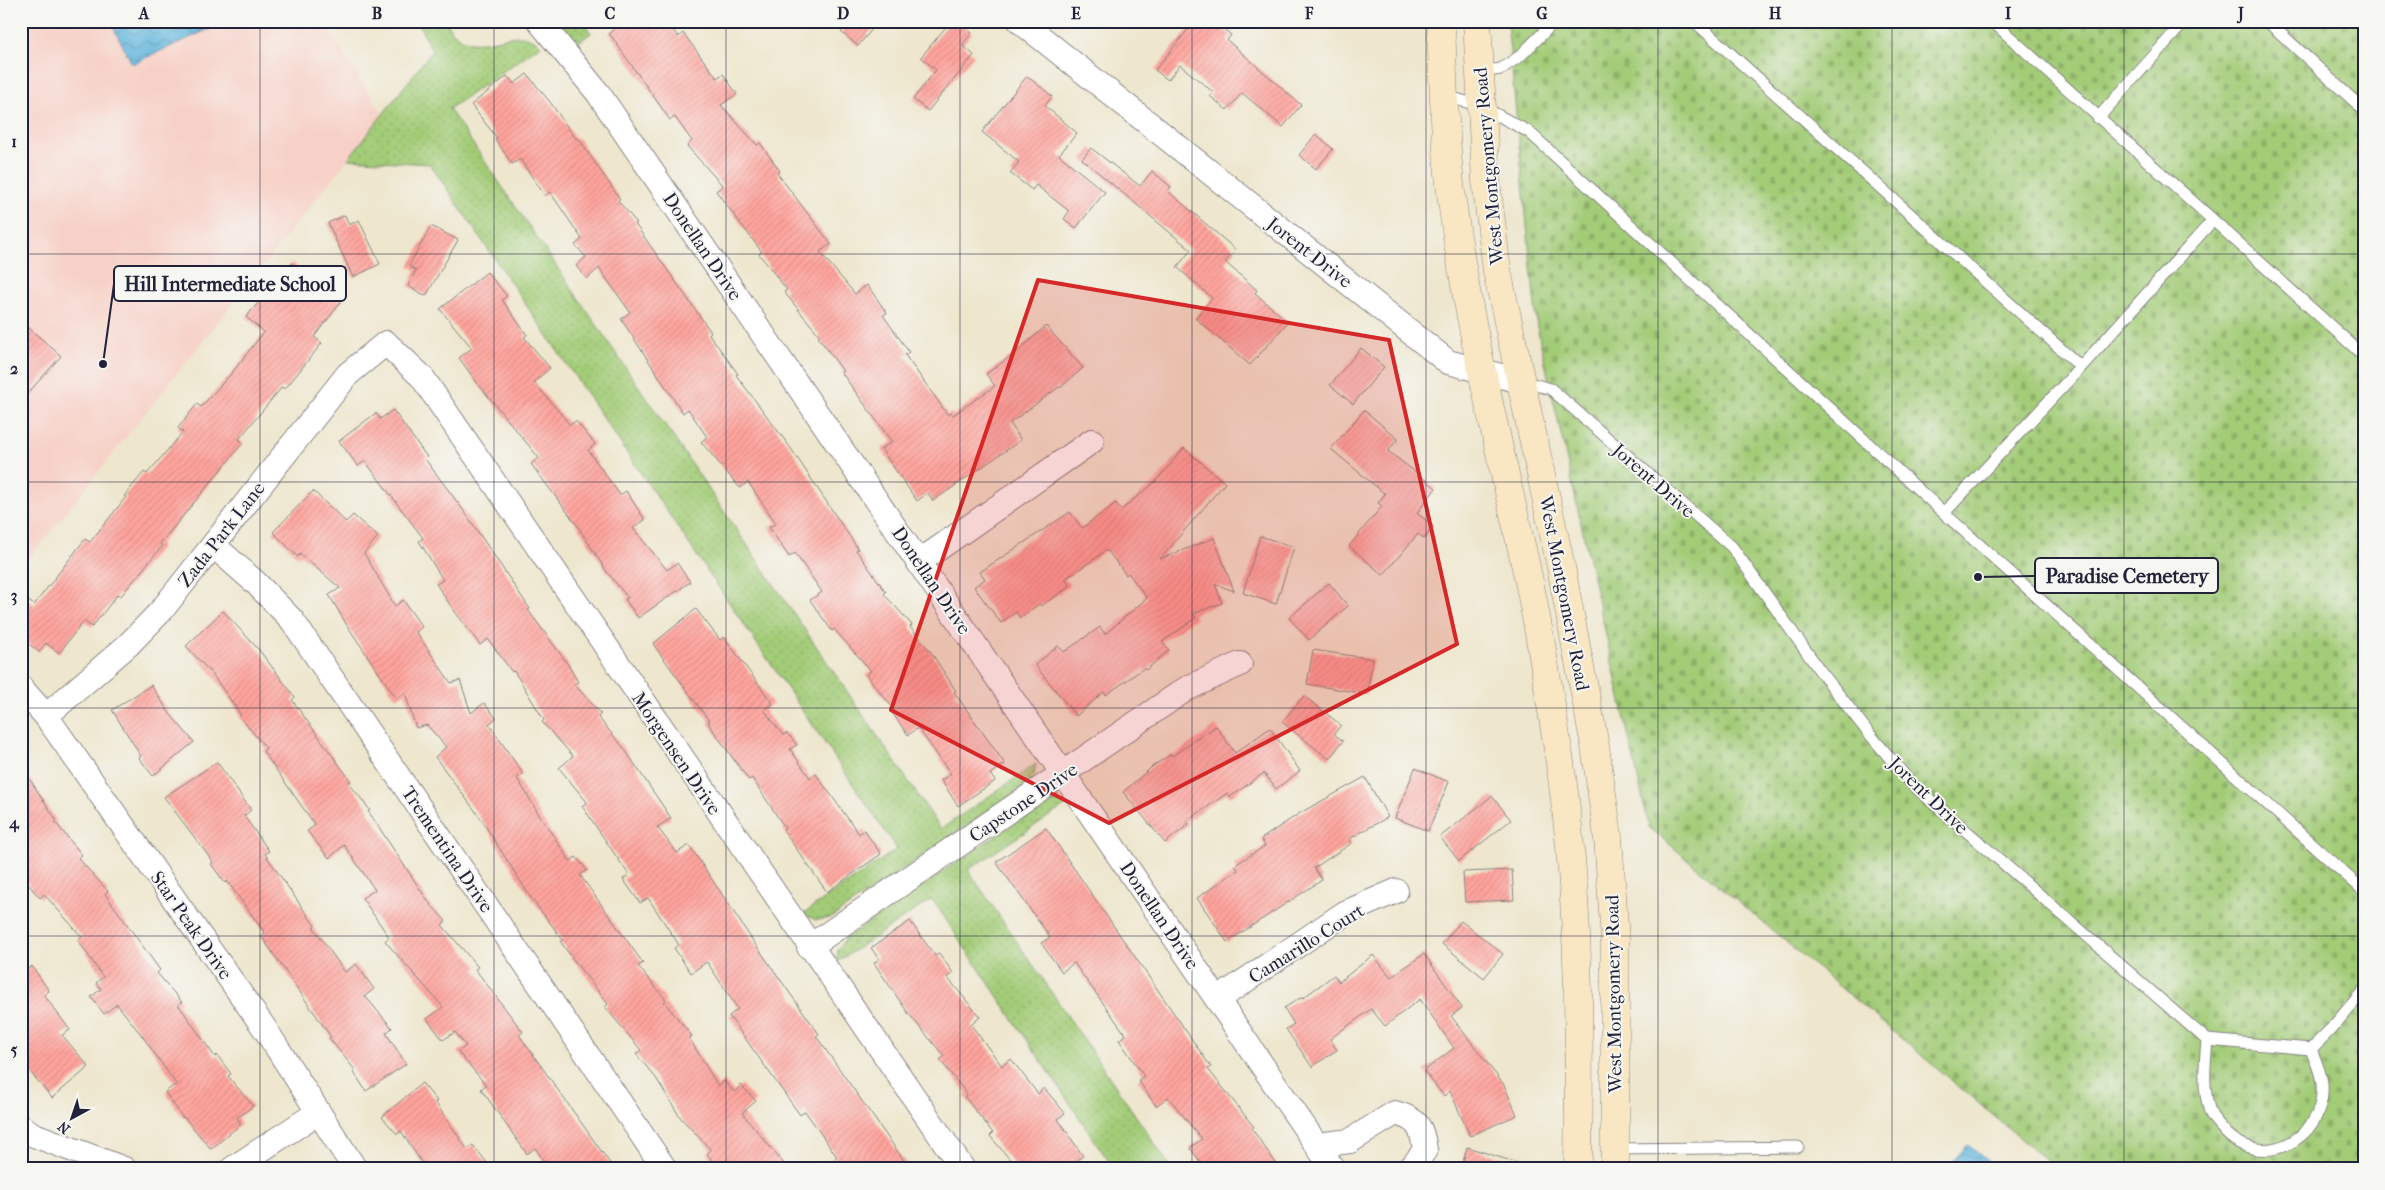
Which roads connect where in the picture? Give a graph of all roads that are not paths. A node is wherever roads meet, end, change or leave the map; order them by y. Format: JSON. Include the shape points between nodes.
{"nodes":[{"id":1,"x":539,"y":21,"type":"edge"},
{"id":2,"x":1020,"y":21,"type":"edge"},
{"id":3,"x":1441,"y":21,"type":"edge"},
{"id":4,"x":1477,"y":21,"type":"edge"},
{"id":5,"x":1555,"y":21,"type":"edge"},
{"id":6,"x":1694,"y":21,"type":"edge"},
{"id":7,"x":1992,"y":21,"type":"edge"},
{"id":8,"x":2185,"y":21,"type":"edge"},
{"id":9,"x":2266,"y":21,"type":"edge"},
{"id":10,"x":1479,"y":72,"type":"junction"},
{"id":11,"x":1444,"y":95,"type":"junction"},
{"id":12,"x":1481,"y":106,"type":"junction"},
{"id":13,"x":2364,"y":110,"type":"edge"},
{"id":14,"x":2098,"y":118,"type":"junction"},
{"id":15,"x":2213,"y":220,"type":"junction"},
{"id":16,"x":386,"y":343,"type":"joint"},
{"id":17,"x":2364,"y":356,"type":"edge"},
{"id":18,"x":2082,"y":368,"type":"junction"},
{"id":19,"x":1482,"y":370,"type":"junction"},
{"id":20,"x":1520,"y":381,"type":"junction"},
{"id":21,"x":1092,"y":441,"type":"dead end"},
{"id":22,"x":1944,"y":513,"type":"junction"},
{"id":23,"x":213,"y":545,"type":"junction"},
{"id":24,"x":919,"y":562,"type":"junction"},
{"id":25,"x":1240,"y":664,"type":"dead end"},
{"id":26,"x":21,"y":688,"type":"edge"},
{"id":27,"x":46,"y":716,"type":"junction"},
{"id":28,"x":1064,"y":774,"type":"junction"},
{"id":29,"x":1396,"y":891,"type":"dead end"},
{"id":30,"x":2364,"y":891,"type":"edge"},
{"id":31,"x":809,"y":947,"type":"junction"},
{"id":32,"x":2364,"y":990,"type":"edge"},
{"id":33,"x":1218,"y":1000,"type":"junction"},
{"id":34,"x":2207,"y":1040,"type":"junction"},
{"id":35,"x":2312,"y":1049,"type":"junction"},
{"id":36,"x":317,"y":1113,"type":"junction"},
{"id":37,"x":21,"y":1127,"type":"edge"},
{"id":38,"x":1317,"y":1145,"type":"junction"},
{"id":39,"x":1798,"y":1147,"type":"dead end"},
{"id":40,"x":1615,"y":1159,"type":"edge"},
{"id":41,"x":124,"y":1169,"type":"edge"},
{"id":42,"x":232,"y":1169,"type":"edge"},
{"id":43,"x":355,"y":1169,"type":"edge"},
{"id":44,"x":665,"y":1169,"type":"edge"},
{"id":45,"x":963,"y":1169,"type":"edge"},
{"id":46,"x":1334,"y":1169,"type":"edge"},
{"id":47,"x":1409,"y":1169,"type":"edge"},
{"id":48,"x":1578,"y":1169,"type":"edge"}],
"edges":[{"from":1,"to":24,"type":"street","name":"Donellan Drive","via":[[598,93]]},
{"from":2,"to":19,"type":"street","name":"Jorent Drive","via":[[1448,362]]},
{"from":3,"to":11,"type":"main road","name":"West Montgomery Road"},
{"from":4,"to":10,"type":"main road","name":"West Montgomery Road"},
{"from":5,"to":10,"type":"lane","via":[[1520,56],[1501,69]]},
{"from":6,"to":18,"type":"lane"},
{"from":7,"to":14,"type":"lane"},
{"from":8,"to":14,"type":"lane"},
{"from":9,"to":13,"type":"lane"},
{"from":10,"to":12,"type":"main road","name":"West Montgomery Road"},
{"from":11,"to":12,"type":"lane"},
{"from":11,"to":19,"type":"main road","name":"West Montgomery Road","via":[[1450,183],[1462,271]]},
{"from":12,"to":20,"type":"main road","name":"West Montgomery Road","via":[[1497,271]]},
{"from":12,"to":22,"type":"lane","via":[[1529,132]]},
{"from":14,"to":15,"type":"lane"},
{"from":15,"to":17,"type":"lane"},
{"from":15,"to":18,"type":"lane"},
{"from":16,"to":23,"type":"street","name":"Zada Park Lane","via":[[348,374]]},
{"from":16,"to":31,"type":"street","name":"Morgensen Drive","via":[[422,378]]},
{"from":18,"to":22,"type":"lane"},
{"from":19,"to":20,"type":"street","name":"Jorent Drive"},
{"from":19,"to":48,"type":"main road","name":"West Montgomery Road","via":[[1528,577],[1568,828],[1578,943]]},
{"from":20,"to":34,"type":"lane","name":"Jorent Drive","via":[[1551,389],[1732,548],[1818,668],[1912,784]]},
{"from":20,"to":40,"type":"main road","name":"West Montgomery Road","via":[[1562,567],[1596,746],[1608,837],[1615,940]]},
{"from":21,"to":24,"type":"street"},
{"from":22,"to":30,"type":"lane"},
{"from":23,"to":27,"type":"street","name":"Zada Park Lane","via":[[161,611],[128,645]]},
{"from":23,"to":44,"type":"street","name":"Trementina Drive","via":[[292,620]]},
{"from":24,"to":28,"type":"street","name":"Donellan Drive"},
{"from":25,"to":28,"type":"street","name":"Capstone Drive","via":[[1186,689]]},
{"from":26,"to":27,"type":"street","name":"Star Peak Drive"},
{"from":27,"to":36,"type":"street","name":"Star Peak Drive","via":[[265,1029]]},
{"from":28,"to":31,"type":"street","name":"Capstone Drive"},
{"from":28,"to":33,"type":"street","name":"Donellan Drive"},
{"from":29,"to":33,"type":"street","name":"Camarillo Court","via":[[1345,913]]},
{"from":31,"to":45,"type":"street","name":"Morgensen Drive"},
{"from":32,"to":35,"type":"lane"},
{"from":33,"to":38,"type":"street","name":"Donellan Drive"},
{"from":34,"to":35,"type":"lane"},
{"from":34,"to":35,"type":"lane","via":[[2204,1083],[2210,1113],[2226,1134],[2246,1146],[2266,1151],[2286,1147],[2308,1131],[2319,1111],[2322,1085]]},
{"from":36,"to":42,"type":"street"},
{"from":36,"to":43,"type":"street","name":"Star Peak Drive"},
{"from":37,"to":41,"type":"street"},
{"from":38,"to":46,"type":"street","name":"Donellan Drive"},
{"from":38,"to":47,"type":"street","via":[[1350,1141],[1395,1112],[1411,1118],[1423,1132],[1425,1150]]},
{"from":39,"to":40,"type":"lane"}]}
